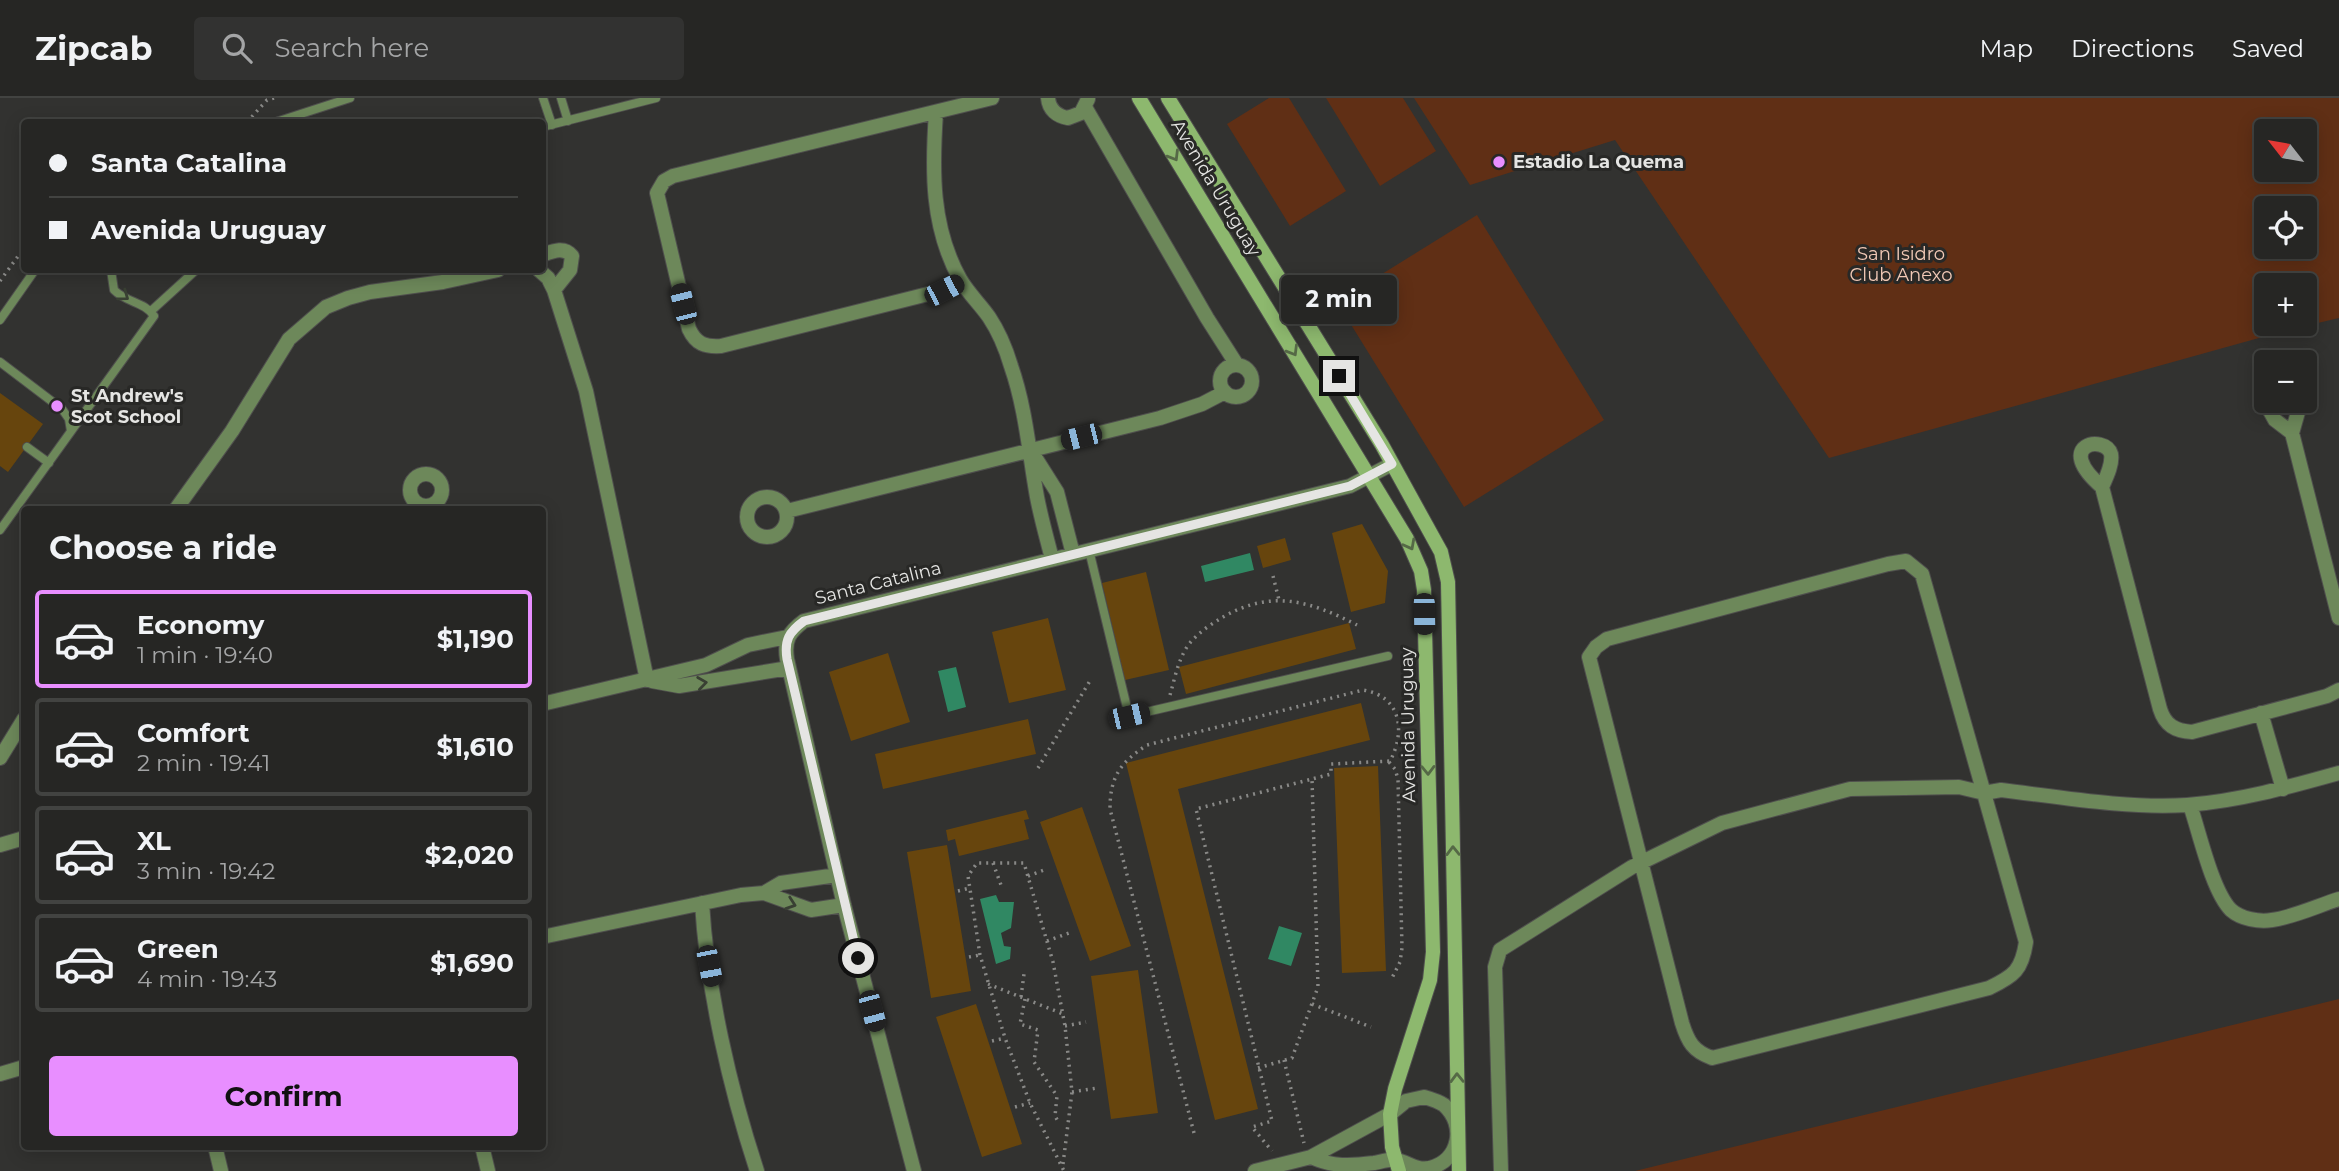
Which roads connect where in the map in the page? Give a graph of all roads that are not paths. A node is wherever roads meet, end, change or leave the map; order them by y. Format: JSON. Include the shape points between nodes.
{"nodes":[{"id":1,"x":350,"y":98,"type":"edge"},
{"id":2,"x":543,"y":98,"type":"edge"},
{"id":3,"x":561,"y":98,"type":"edge"},
{"id":4,"x":656,"y":98,"type":"edge"},
{"id":5,"x":992,"y":98,"type":"edge"},
{"id":6,"x":1048,"y":98,"type":"edge"},
{"id":7,"x":1139,"y":98,"type":"edge"},
{"id":8,"x":1167,"y":98,"type":"edge"},
{"id":9,"x":1087,"y":103,"type":"edge"},
{"id":10,"x":936,"y":112,"type":"junction"},
{"id":11,"x":285,"y":119,"type":"edge"},
{"id":12,"x":568,"y":121,"type":"junction"},
{"id":13,"x":547,"y":126,"type":"edge"},
{"id":14,"x":546,"y":254,"type":"edge"},
{"id":15,"x":33,"y":273,"type":"edge"},
{"id":16,"x":111,"y":273,"type":"edge"},
{"id":17,"x":193,"y":273,"type":"edge"},
{"id":18,"x":484,"y":273,"type":"edge"},
{"id":19,"x":543,"y":273,"type":"edge"},
{"id":20,"x":961,"y":281,"type":"junction"},
{"id":21,"x":554,"y":290,"type":"junction"},
{"id":22,"x":151,"y":311,"type":"junction"},
{"id":23,"x":0,"y":320,"type":"edge"},
{"id":24,"x":0,"y":362,"type":"edge"},
{"id":25,"x":1237,"y":365,"type":"junction"},
{"id":26,"x":1225,"y":392,"type":"junction"},
{"id":27,"x":2271,"y":413,"type":"edge"},
{"id":28,"x":2298,"y":413,"type":"edge"},
{"id":29,"x":71,"y":431,"type":"junction"},
{"id":30,"x":2292,"y":433,"type":"junction"},
{"id":31,"x":27,"y":447,"type":"dead end"},
{"id":32,"x":1030,"y":450,"type":"junction"},
{"id":33,"x":49,"y":463,"type":"junction"},
{"id":34,"x":1392,"y":464,"type":"junction"},
{"id":35,"x":1369,"y":476,"type":"junction"},
{"id":36,"x":2102,"y":487,"type":"dead end"},
{"id":37,"x":178,"y":506,"type":"edge"},
{"id":38,"x":787,"y":511,"type":"dead end"},
{"id":39,"x":0,"y":530,"type":"edge"},
{"id":40,"x":1089,"y":550,"type":"junction"},
{"id":41,"x":1073,"y":554,"type":"junction"},
{"id":42,"x":1052,"y":559,"type":"junction"},
{"id":43,"x":2339,"y":618,"type":"edge"},
{"id":44,"x":787,"y":637,"type":"junction"},
{"id":45,"x":1388,"y":656,"type":"dead end"},
{"id":46,"x":789,"y":668,"type":"junction"},
{"id":47,"x":647,"y":680,"type":"junction"},
{"id":48,"x":2339,"y":690,"type":"edge"},
{"id":49,"x":546,"y":703,"type":"edge"},
{"id":50,"x":2261,"y":713,"type":"junction"},
{"id":51,"x":21,"y":724,"type":"edge"},
{"id":52,"x":0,"y":758,"type":"edge"},
{"id":53,"x":2339,"y":773,"type":"edge"},
{"id":54,"x":2283,"y":789,"type":"junction"},
{"id":55,"x":1984,"y":793,"type":"junction"},
{"id":56,"x":2190,"y":805,"type":"junction"},
{"id":57,"x":21,"y":839,"type":"edge"},
{"id":58,"x":0,"y":845,"type":"edge"},
{"id":59,"x":1641,"y":863,"type":"junction"},
{"id":60,"x":837,"y":875,"type":"junction"},
{"id":61,"x":764,"y":893,"type":"junction"},
{"id":62,"x":2339,"y":900,"type":"edge"},
{"id":63,"x":702,"y":903,"type":"junction"},
{"id":64,"x":844,"y":905,"type":"junction"},
{"id":65,"x":546,"y":936,"type":"edge"},
{"id":66,"x":21,"y":1068,"type":"edge"},
{"id":67,"x":0,"y":1074,"type":"edge"},
{"id":68,"x":1390,"y":1114,"type":"junction"},
{"id":69,"x":1458,"y":1133,"type":"junction"},
{"id":70,"x":216,"y":1150,"type":"edge"},
{"id":71,"x":483,"y":1150,"type":"edge"},
{"id":72,"x":1309,"y":1158,"type":"junction"},
{"id":73,"x":1398,"y":1165,"type":"edge"},
{"id":74,"x":221,"y":1171,"type":"edge"},
{"id":75,"x":488,"y":1171,"type":"edge"},
{"id":76,"x":757,"y":1171,"type":"edge"},
{"id":77,"x":914,"y":1171,"type":"edge"},
{"id":78,"x":1255,"y":1171,"type":"edge"},
{"id":79,"x":1459,"y":1171,"type":"edge"},
{"id":80,"x":1501,"y":1171,"type":"edge"}],
"edges":[{"from":1,"to":11,"type":"lane"},
{"from":2,"to":13,"type":"lane"},
{"from":3,"to":12,"type":"lane"},
{"from":4,"to":12,"type":"lane"},
{"from":5,"to":10,"type":"street"},
{"from":6,"to":9,"type":"street","via":[[1050,108],[1061,117],[1075,116]]},
{"from":7,"to":35,"type":"main road","name":"Avenida Uruguay","one_way":true},
{"from":8,"to":34,"type":"main road","name":"Avenida Uruguay"},
{"from":9,"to":25,"type":"street"},
{"from":10,"to":20,"type":"street","via":[[934,197]]},
{"from":10,"to":20,"type":"street","via":[[673,176],[659,187],[658,202],[689,329],[693,338],[708,346],[944,290]]},
{"from":12,"to":13,"type":"lane"},
{"from":14,"to":21,"type":"street","via":[[561,250],[572,256],[570,270]]},
{"from":15,"to":23,"type":"lane"},
{"from":16,"to":22,"type":"lane","one_way":true,"via":[[114,290]]},
{"from":17,"to":22,"type":"lane"},
{"from":18,"to":37,"type":"street","via":[[370,292],[326,307],[289,339]]},
{"from":19,"to":21,"type":"street"},
{"from":20,"to":32,"type":"street","via":[[1002,339],[1022,402]]},
{"from":21,"to":47,"type":"street","via":[[586,390]]},
{"from":22,"to":29,"type":"lane","via":[[151,323]]},
{"from":24,"to":29,"type":"lane","via":[[62,409]]},
{"from":25,"to":26,"type":"street","via":[[1223,372],[1220,383]]},
{"from":25,"to":26,"type":"street","via":[[1250,372],[1251,387],[1239,397]]},
{"from":26,"to":32,"type":"street","via":[[1160,418]]},
{"from":27,"to":30,"type":"street"},
{"from":28,"to":30,"type":"street"},
{"from":29,"to":33,"type":"lane"},
{"from":30,"to":43,"type":"street"},
{"from":31,"to":33,"type":"lane"},
{"from":32,"to":38,"type":"street"},
{"from":32,"to":41,"type":"street","via":[[1057,492]]},
{"from":32,"to":42,"type":"street"},
{"from":33,"to":39,"type":"lane"},
{"from":34,"to":35,"type":"street","name":"Santa Catalina"},
{"from":69,"to":34,"type":"main road","name":"Avenida Uruguay","one_way":true,"via":[[1448,582],[1441,552]]},
{"from":35,"to":40,"type":"street","name":"Santa Catalina","via":[[1350,486]]},
{"from":35,"to":68,"type":"main road","name":"Avenida Uruguay","one_way":true,"via":[[1415,555],[1424,590],[1433,952],[1430,980]]},
{"from":36,"to":50,"type":"street","via":[[2163,719],[2180,732],[2192,732]]},
{"from":40,"to":41,"type":"street","name":"Santa Catalina"},
{"from":40,"to":45,"type":"lane","via":[[1129,716]]},
{"from":41,"to":42,"type":"street","name":"Santa Catalina"},
{"from":42,"to":44,"type":"street","name":"Santa Catalina","via":[[804,621]]},
{"from":44,"to":46,"type":"street"},
{"from":44,"to":47,"type":"street","via":[[748,645],[706,665]]},
{"from":47,"to":46,"type":"street","one_way":true,"via":[[679,686]]},
{"from":46,"to":60,"type":"street"},
{"from":47,"to":49,"type":"street"},
{"from":48,"to":50,"type":"street"},
{"from":50,"to":54,"type":"street"},
{"from":51,"to":52,"type":"street"},
{"from":53,"to":54,"type":"street"},
{"from":54,"to":56,"type":"street"},
{"from":55,"to":56,"type":"street","via":[[2001,790]]},
{"from":55,"to":59,"type":"street","via":[[1959,787],[1850,789],[1722,823]]},
{"from":55,"to":59,"type":"street","via":[[2026,942],[2023,961],[2011,976],[1989,988],[1712,1058],[1689,1044]]},
{"from":55,"to":59,"type":"street","via":[[1922,574],[1906,561],[1888,564],[1607,639],[1596,647],[1589,657]]},
{"from":56,"to":62,"type":"street","via":[[2219,892],[2232,911],[2259,921],[2274,920]]},
{"from":57,"to":58,"type":"street"},
{"from":59,"to":80,"type":"street","via":[[1515,939],[1497,955]]},
{"from":60,"to":61,"type":"street","via":[[781,883]]},
{"from":60,"to":64,"type":"street"},
{"from":61,"to":63,"type":"street"},
{"from":61,"to":64,"type":"street","one_way":true,"via":[[811,910]]},
{"from":63,"to":65,"type":"street"},
{"from":63,"to":76,"type":"street","via":[[720,1024]]},
{"from":64,"to":77,"type":"street"},
{"from":66,"to":67,"type":"street"},
{"from":68,"to":69,"type":"street","via":[[1406,1101],[1424,1097],[1441,1103],[1454,1116]]},
{"from":68,"to":72,"type":"street"},
{"from":68,"to":73,"type":"main road","name":"Avenida Uruguay","via":[[1390,1138]]},
{"from":69,"to":73,"type":"street","via":[[1454,1150],[1436,1166]]},
{"from":69,"to":79,"type":"main road","name":"Avenida Uruguay"},
{"from":70,"to":74,"type":"street"},
{"from":71,"to":75,"type":"street"},
{"from":72,"to":73,"type":"street","via":[[1343,1167]]},
{"from":72,"to":78,"type":"street"}]}
